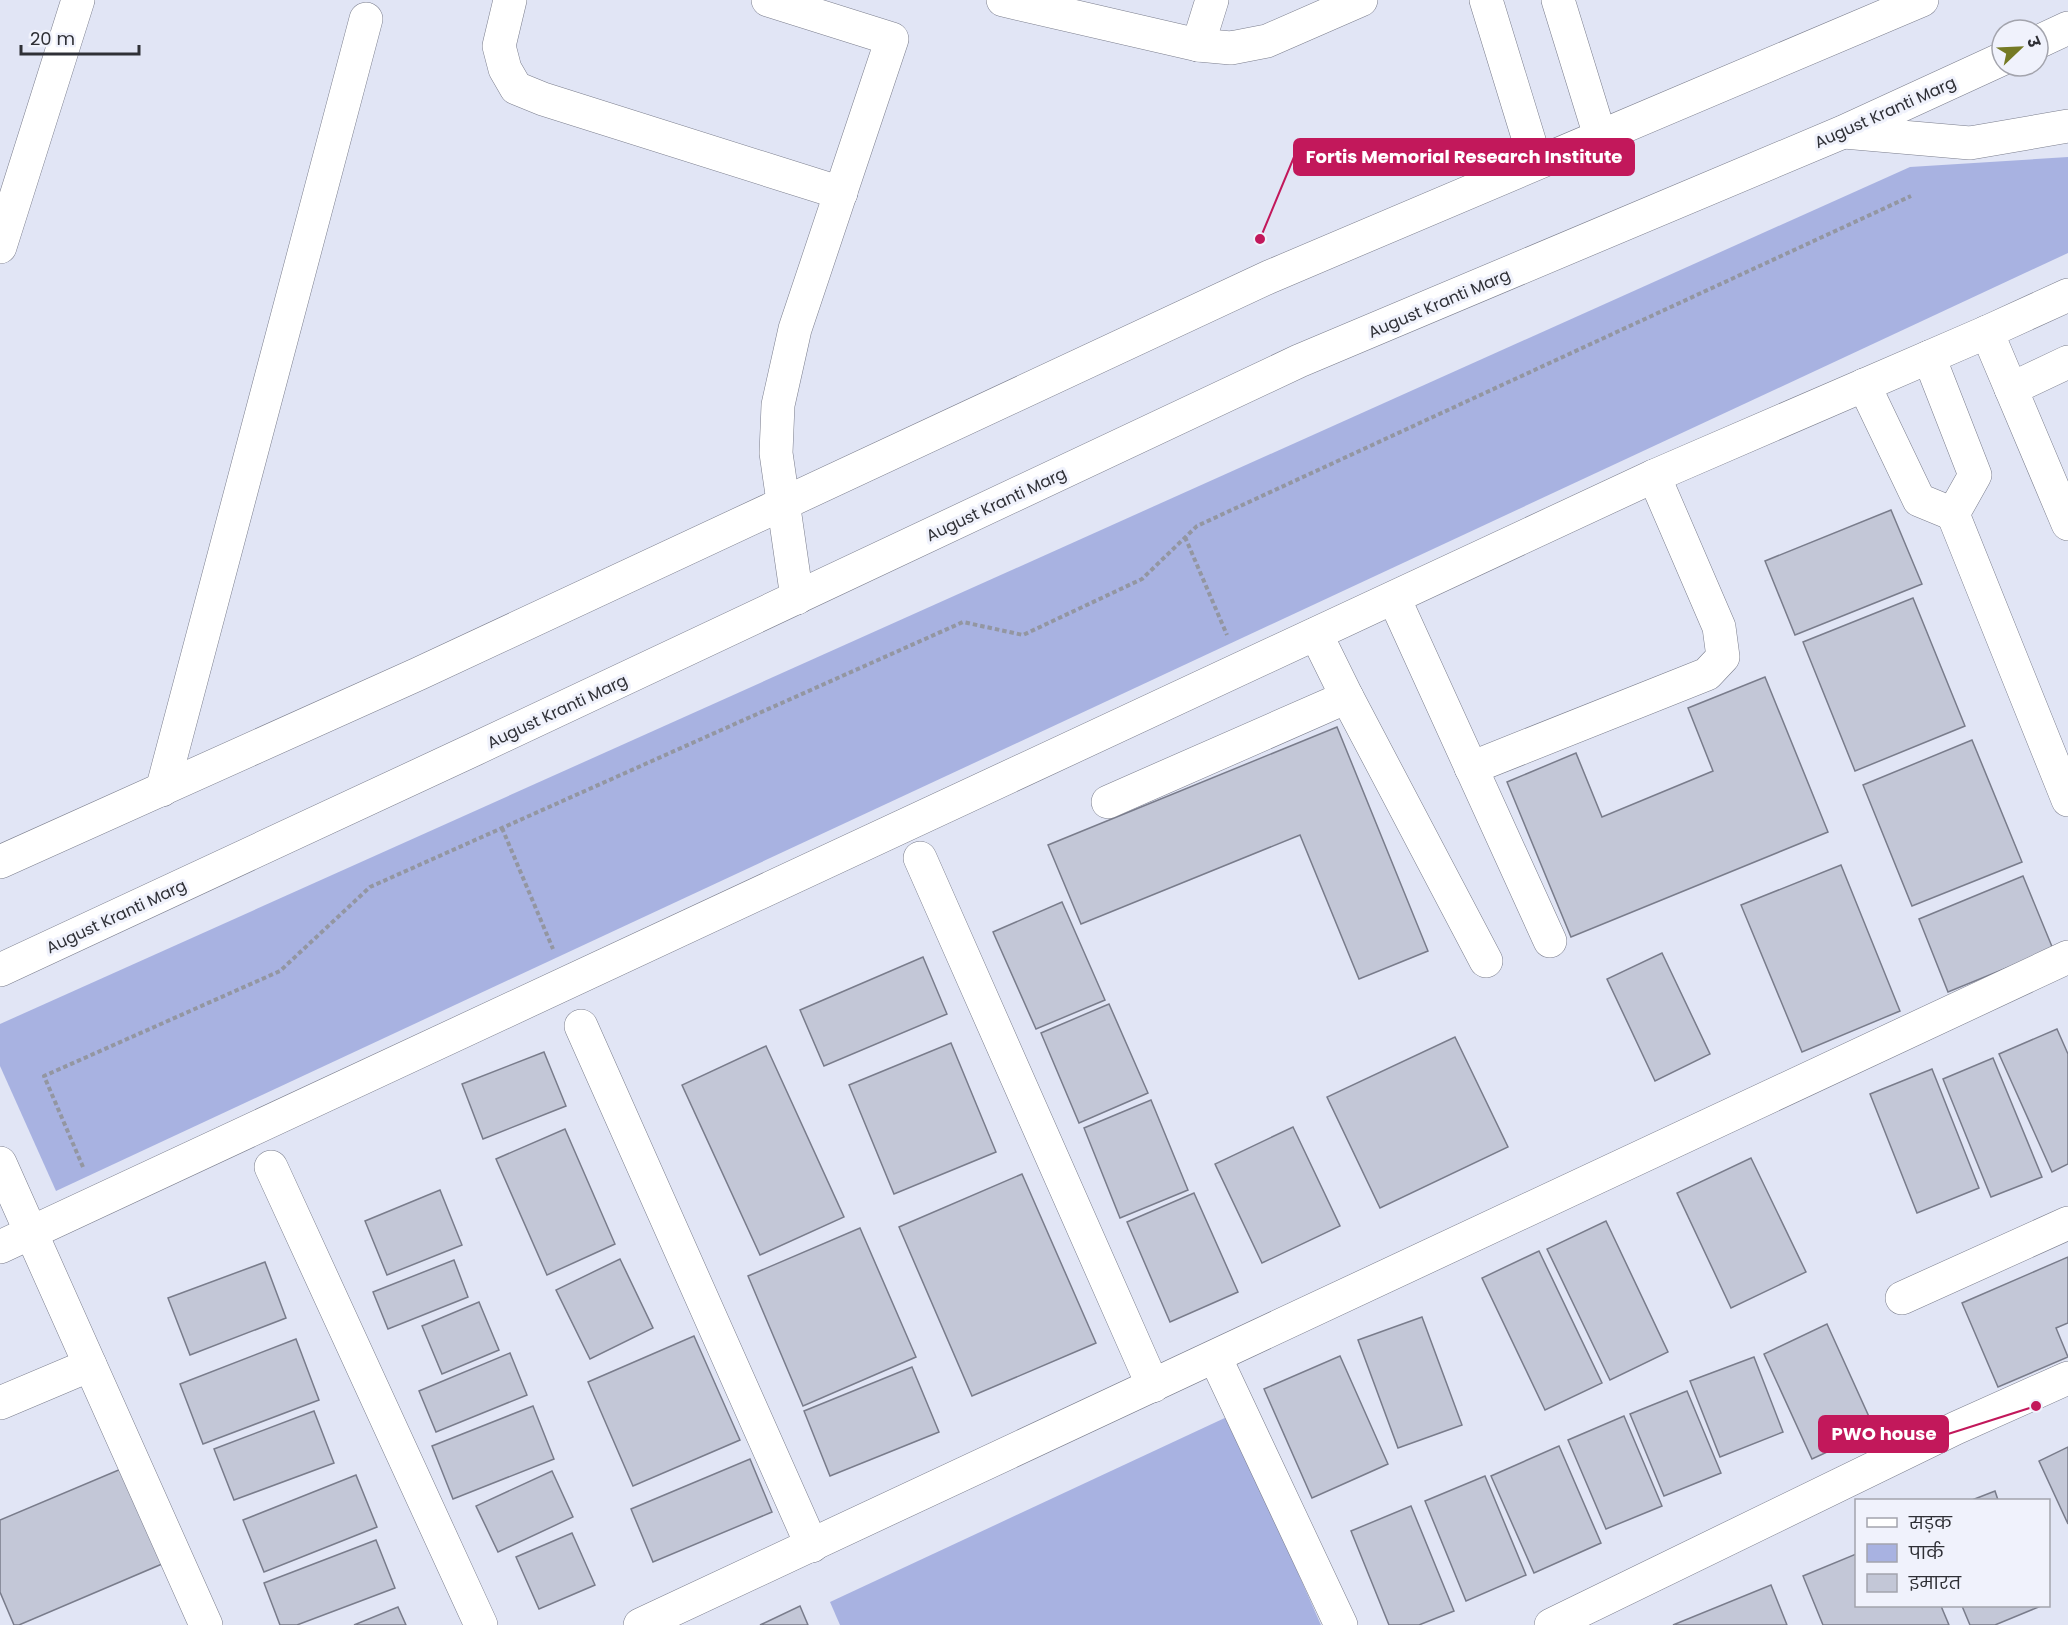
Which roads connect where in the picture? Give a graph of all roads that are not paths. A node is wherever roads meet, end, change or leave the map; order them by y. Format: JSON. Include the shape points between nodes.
{"nodes":[{"id":1,"x":78,"y":0,"type":"edge"},
{"id":2,"x":510,"y":0,"type":"edge"},
{"id":3,"x":768,"y":0,"type":"edge"},
{"id":4,"x":1003,"y":0,"type":"edge"},
{"id":5,"x":1212,"y":0,"type":"edge"},
{"id":6,"x":1361,"y":0,"type":"edge"},
{"id":7,"x":1486,"y":0,"type":"edge"},
{"id":8,"x":1558,"y":0,"type":"edge"},
{"id":9,"x":1922,"y":0,"type":"edge"},
{"id":10,"x":366,"y":19,"type":"dead end"},
{"id":11,"x":2068,"y":28,"type":"edge"},
{"id":12,"x":2050,"y":36,"type":"edge"},
{"id":13,"x":1198,"y":45,"type":"junction"},
{"id":14,"x":1990,"y":64,"type":"edge"},
{"id":15,"x":2068,"y":126,"type":"edge"},
{"id":16,"x":1843,"y":132,"type":"junction"},
{"id":17,"x":1600,"y":136,"type":"junction"},
{"id":18,"x":1536,"y":163,"type":"junction"},
{"id":19,"x":841,"y":193,"type":"junction"},
{"id":20,"x":0,"y":245,"type":"edge"},
{"id":21,"x":2068,"y":295,"type":"edge"},
{"id":22,"x":1987,"y":332,"type":"junction"},
{"id":23,"x":1929,"y":357,"type":"junction"},
{"id":24,"x":2068,"y":362,"type":"edge"},
{"id":25,"x":1864,"y":385,"type":"junction"},
{"id":26,"x":2011,"y":389,"type":"junction"},
{"id":27,"x":1654,"y":476,"type":"junction"},
{"id":28,"x":783,"y":504,"type":"junction"},
{"id":29,"x":1953,"y":514,"type":"junction"},
{"id":30,"x":2068,"y":524,"type":"edge"},
{"id":31,"x":797,"y":598,"type":"junction"},
{"id":32,"x":1394,"y":598,"type":"junction"},
{"id":33,"x":1316,"y":634,"type":"junction"},
{"id":34,"x":1347,"y":697,"type":"junction"},
{"id":35,"x":1472,"y":768,"type":"junction"},
{"id":36,"x":162,"y":790,"type":"junction"},
{"id":37,"x":2068,"y":800,"type":"edge"},
{"id":38,"x":1108,"y":802,"type":"dead end"},
{"id":39,"x":920,"y":858,"type":"dead end"},
{"id":40,"x":0,"y":862,"type":"edge"},
{"id":41,"x":1550,"y":941,"type":"dead end"},
{"id":42,"x":2068,"y":957,"type":"edge"},
{"id":43,"x":1486,"y":961,"type":"dead end"},
{"id":44,"x":0,"y":970,"type":"edge"},
{"id":45,"x":581,"y":1026,"type":"dead end"},
{"id":46,"x":0,"y":1163,"type":"edge"},
{"id":47,"x":271,"y":1167,"type":"dead end"},
{"id":48,"x":2068,"y":1223,"type":"edge"},
{"id":49,"x":31,"y":1233,"type":"junction"},
{"id":50,"x":0,"y":1247,"type":"edge"},
{"id":51,"x":1902,"y":1298,"type":"dead end"},
{"id":52,"x":1215,"y":1357,"type":"junction"},
{"id":53,"x":90,"y":1365,"type":"junction"},
{"id":54,"x":2068,"y":1378,"type":"edge"},
{"id":55,"x":1153,"y":1386,"type":"junction"},
{"id":56,"x":0,"y":1403,"type":"edge"},
{"id":57,"x":812,"y":1546,"type":"junction"},
{"id":58,"x":206,"y":1625,"type":"edge"},
{"id":59,"x":481,"y":1625,"type":"edge"},
{"id":60,"x":640,"y":1625,"type":"edge"},
{"id":61,"x":1341,"y":1625,"type":"edge"},
{"id":62,"x":1551,"y":1625,"type":"edge"}],
"edges":[{"from":1,"to":20,"type":"street"},
{"from":2,"to":19,"type":"street","via":[[499,46],[505,69],[516,88]]},
{"from":3,"to":19,"type":"street","via":[[892,39]]},
{"from":4,"to":13,"type":"street"},
{"from":5,"to":13,"type":"street"},
{"from":6,"to":13,"type":"street","via":[[1267,41],[1231,48]]},
{"from":7,"to":18,"type":"street"},
{"from":8,"to":17,"type":"street"},
{"from":9,"to":17,"type":"street"},
{"from":10,"to":36,"type":"street"},
{"from":11,"to":12,"type":"street"},
{"from":14,"to":16,"type":"street","name":"August Kranti Marg"},
{"from":15,"to":16,"type":"street","via":[[1970,143]]},
{"from":16,"to":31,"type":"street","name":"August Kranti Marg","via":[[1299,361]]},
{"from":17,"to":18,"type":"street"},
{"from":18,"to":28,"type":"street","via":[[1269,277]]},
{"from":19,"to":28,"type":"street","via":[[795,329],[778,405],[776,453]]},
{"from":21,"to":22,"type":"street"},
{"from":22,"to":23,"type":"street"},
{"from":22,"to":26,"type":"street"},
{"from":23,"to":25,"type":"street"},
{"from":23,"to":29,"type":"street","via":[[1975,475]]},
{"from":24,"to":26,"type":"street"},
{"from":25,"to":27,"type":"street"},
{"from":25,"to":29,"type":"street","via":[[1919,500]]},
{"from":26,"to":30,"type":"street"},
{"from":27,"to":32,"type":"street"},
{"from":27,"to":35,"type":"street","via":[[1719,627],[1723,657],[1707,674]]},
{"from":28,"to":31,"type":"street"},
{"from":28,"to":36,"type":"street"},
{"from":29,"to":37,"type":"street"},
{"from":31,"to":44,"type":"street","name":"August Kranti Marg"},
{"from":32,"to":33,"type":"street"},
{"from":32,"to":35,"type":"street"},
{"from":33,"to":34,"type":"street"},
{"from":33,"to":49,"type":"street"},
{"from":34,"to":38,"type":"street"},
{"from":34,"to":43,"type":"street"},
{"from":35,"to":41,"type":"street"},
{"from":36,"to":40,"type":"street"},
{"from":39,"to":55,"type":"street"},
{"from":42,"to":52,"type":"street"},
{"from":45,"to":57,"type":"street"},
{"from":46,"to":49,"type":"street"},
{"from":47,"to":59,"type":"street"},
{"from":48,"to":51,"type":"street"},
{"from":49,"to":50,"type":"street"},
{"from":49,"to":53,"type":"street"},
{"from":52,"to":55,"type":"street"},
{"from":52,"to":61,"type":"street"},
{"from":53,"to":56,"type":"street"},
{"from":53,"to":58,"type":"street"},
{"from":54,"to":62,"type":"street","via":[[1956,1428]]},
{"from":55,"to":57,"type":"street"},
{"from":57,"to":60,"type":"street"}]}
